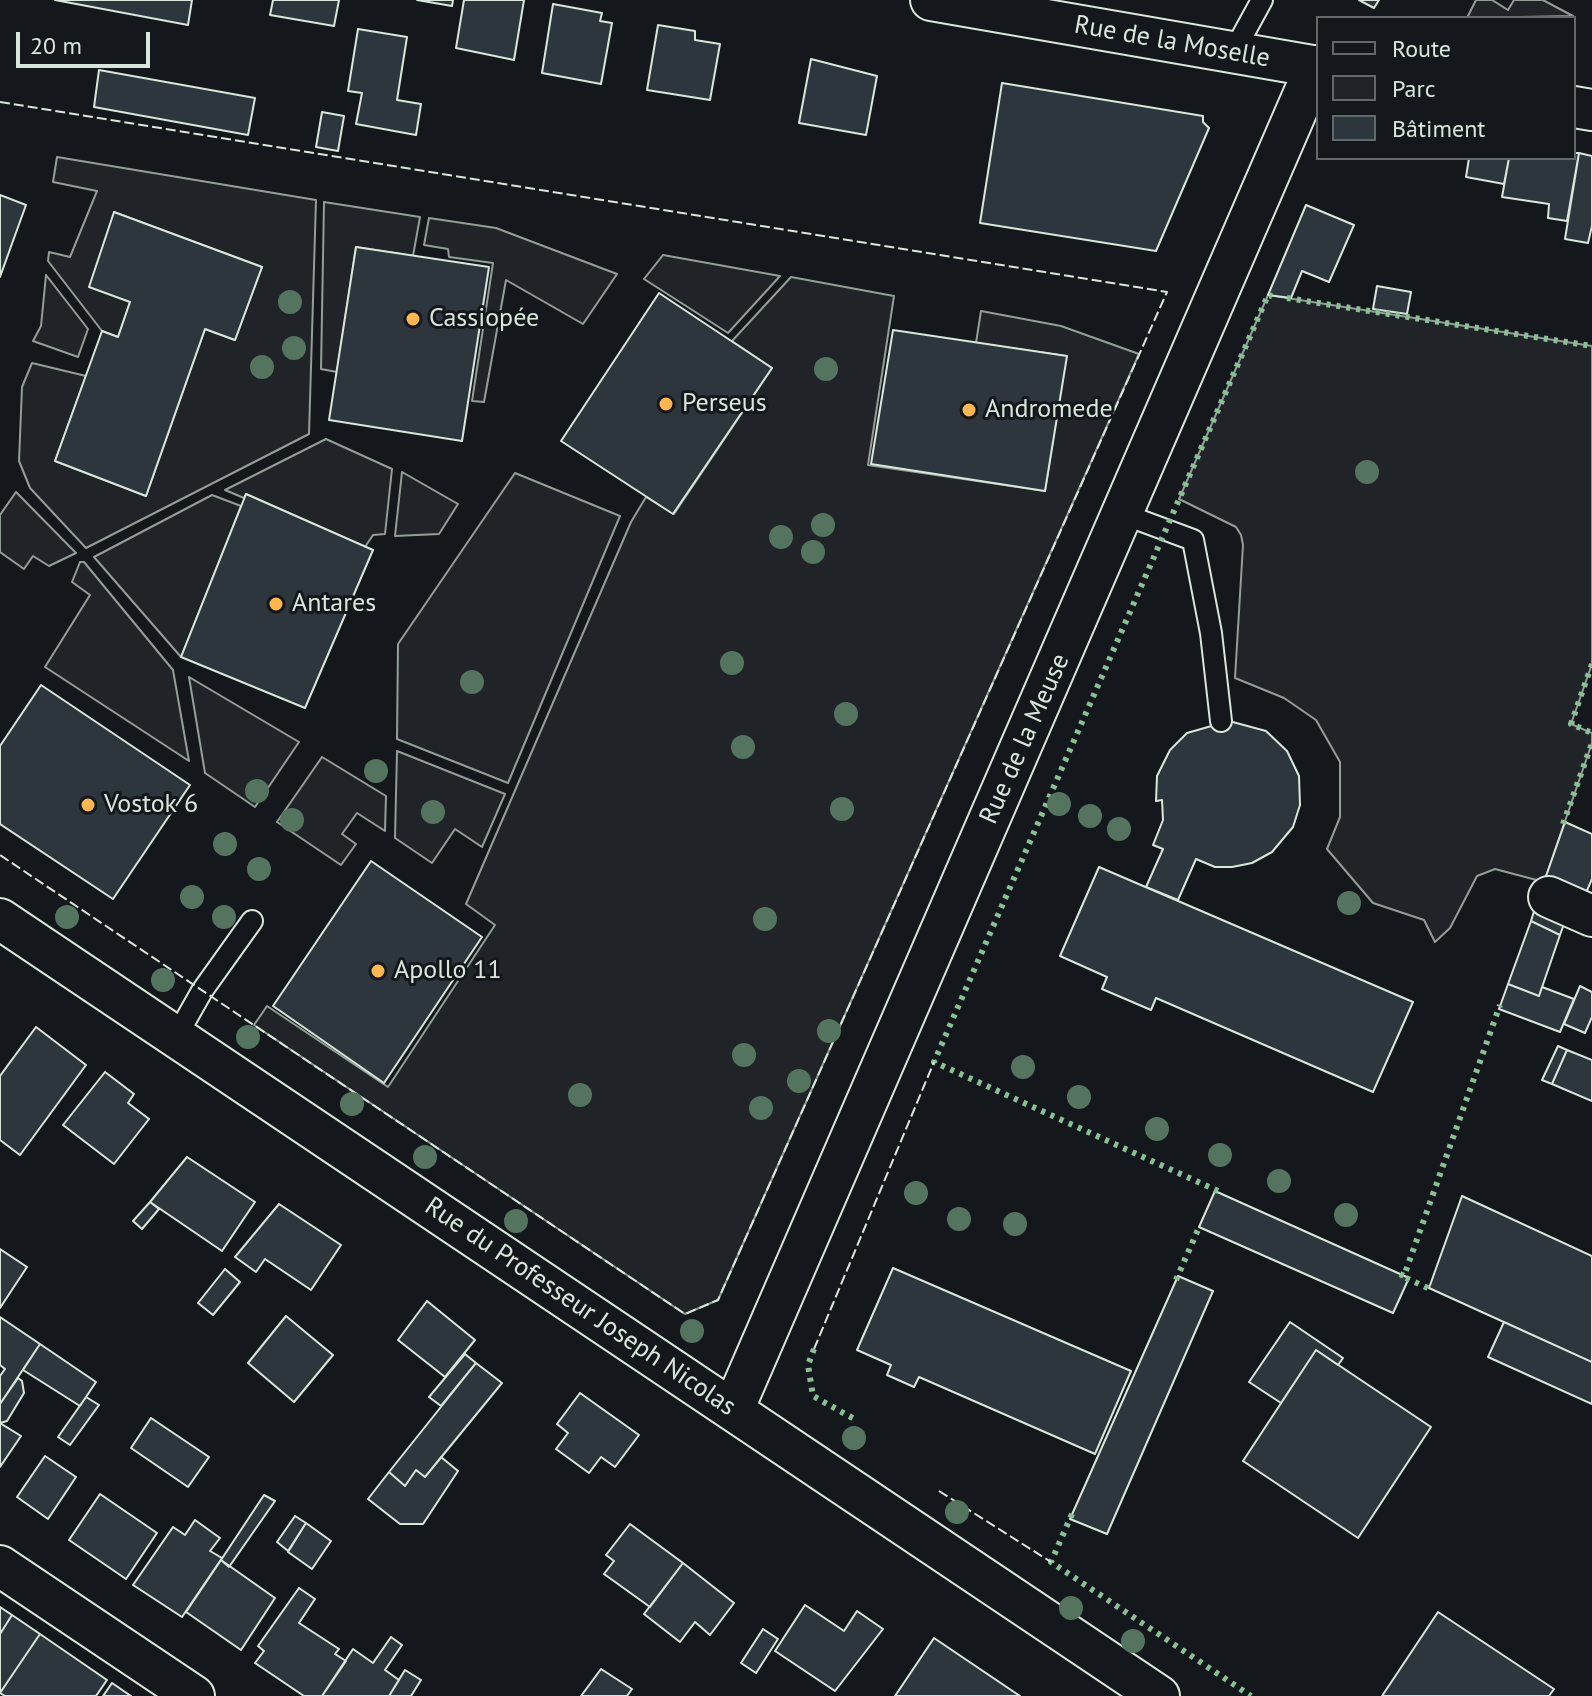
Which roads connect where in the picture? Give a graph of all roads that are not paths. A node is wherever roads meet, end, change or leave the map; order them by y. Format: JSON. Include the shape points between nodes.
{"nodes":[{"id":1,"x":931,"y":0,"type":"edge"},
{"id":2,"x":1262,"y":0,"type":"edge"},
{"id":3,"x":1063,"y":11,"type":"edge"},
{"id":4,"x":1233,"y":53,"type":"junction"},
{"id":5,"x":1316,"y":67,"type":"edge"},
{"id":6,"x":1316,"y":69,"type":"edge"},
{"id":7,"x":1123,"y":514,"type":"junction"},
{"id":8,"x":1221,"y":721,"type":"dead end"},
{"id":9,"x":1549,"y":897,"type":"dead end"},
{"id":10,"x":1592,"y":916,"type":"edge"},
{"id":11,"x":0,"y":919,"type":"edge"},
{"id":12,"x":252,"y":921,"type":"dead end"},
{"id":13,"x":176,"y":1037,"type":"junction"},
{"id":14,"x":733,"y":1410,"type":"junction"},
{"id":15,"x":0,"y":1566,"type":"edge"},
{"id":16,"x":194,"y":1696,"type":"edge"},
{"id":17,"x":1159,"y":1696,"type":"edge"}],
"edges":[{"from":1,"to":3,"type":"street","name":"Rue de la Moselle"},
{"from":2,"to":4,"type":"lane"},
{"from":3,"to":4,"type":"street","name":"Rue de la Moselle"},
{"from":4,"to":5,"type":"street","name":"Rue de la Moselle"},
{"from":6,"to":7,"type":"street","name":"Rue de la Meuse"},
{"from":7,"to":8,"type":"lane","via":[[1193,540]]},
{"from":7,"to":14,"type":"street","name":"Rue de la Meuse"},
{"from":9,"to":10,"type":"street"},
{"from":11,"to":13,"type":"street","name":"Rue du Professeur Joseph Nicolas"},
{"from":12,"to":13,"type":"lane"},
{"from":13,"to":14,"type":"street","name":"Rue du Professeur Joseph Nicolas"},
{"from":14,"to":17,"type":"street","name":"Rue du Professeur Joseph Nicolas"},
{"from":15,"to":16,"type":"street"}]}
